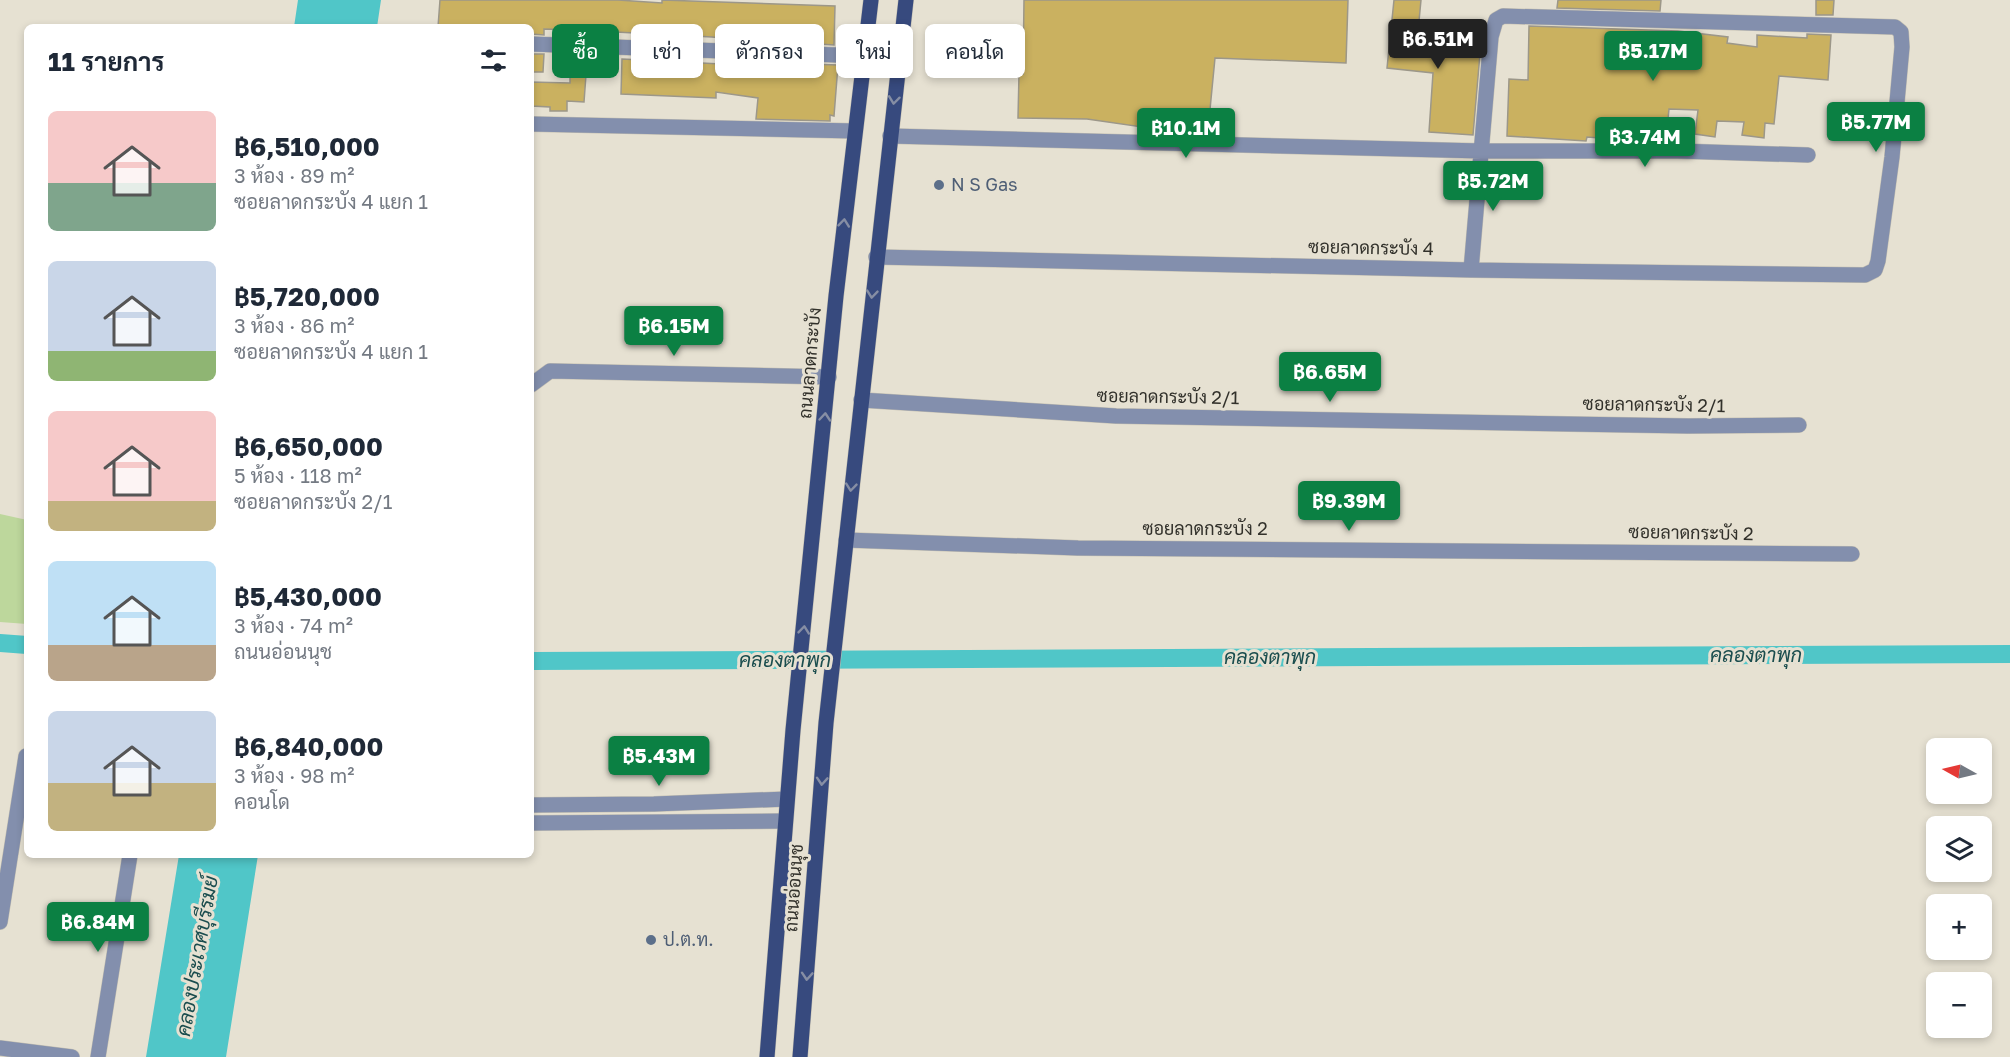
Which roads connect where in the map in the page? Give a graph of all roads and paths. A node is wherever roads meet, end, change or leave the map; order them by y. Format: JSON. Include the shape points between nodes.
{"nodes":[{"id":1,"x":871,"y":0,"type":"edge"},
{"id":2,"x":906,"y":0,"type":"edge"},
{"id":3,"x":868,"y":24,"type":"edge"},
{"id":4,"x":534,"y":44,"type":"edge"},
{"id":5,"x":836,"y":55,"type":"edge"},
{"id":6,"x":861,"y":78,"type":"edge"},
{"id":7,"x":534,"y":124,"type":"edge"},
{"id":8,"x":855,"y":131,"type":"junction"},
{"id":9,"x":890,"y":136,"type":"junction"},
{"id":10,"x":1482,"y":151,"type":"junction"},
{"id":11,"x":1808,"y":155,"type":"dead end"},
{"id":12,"x":876,"y":257,"type":"junction"},
{"id":13,"x":1471,"y":270,"type":"junction"},
{"id":14,"x":828,"y":377,"type":"junction"},
{"id":15,"x":534,"y":383,"type":"edge"},
{"id":16,"x":861,"y":400,"type":"junction"},
{"id":17,"x":1799,"y":425,"type":"dead end"},
{"id":18,"x":846,"y":540,"type":"junction"},
{"id":19,"x":1852,"y":554,"type":"dead end"},
{"id":20,"x":793,"y":730,"type":"joint"},
{"id":21,"x":24,"y":769,"type":"edge"},
{"id":22,"x":787,"y":799,"type":"junction"},
{"id":23,"x":534,"y":805,"type":"edge"},
{"id":24,"x":785,"y":821,"type":"junction"},
{"id":25,"x":534,"y":822,"type":"edge"},
{"id":26,"x":130,"y":858,"type":"edge"},
{"id":27,"x":0,"y":922,"type":"edge"},
{"id":28,"x":0,"y":1048,"type":"edge"},
{"id":29,"x":72,"y":1057,"type":"edge"},
{"id":30,"x":98,"y":1057,"type":"edge"},
{"id":31,"x":767,"y":1057,"type":"edge"},
{"id":32,"x":800,"y":1057,"type":"edge"}],
"edges":[{"from":1,"to":3,"type":"main road","name":"ถนนลาดกระบัง"},
{"from":2,"to":9,"type":"main road","one_way":true},
{"from":4,"to":5,"type":"street"},
{"from":6,"to":8,"type":"main road","name":"ถนนลาดกระบัง"},
{"from":7,"to":8,"type":"street"},
{"from":14,"to":8,"type":"main road","name":"ถนนลาดกระบัง","one_way":true},
{"from":9,"to":10,"type":"street"},
{"from":9,"to":12,"type":"main road"},
{"from":10,"to":11,"type":"street"},
{"from":10,"to":13,"type":"street"},
{"from":10,"to":13,"type":"street","name":"ซอยลาดกระบัง 4","via":[[1491,37],[1496,20],[1503,16],[1894,27],[1901,32],[1892,157],[1875,270],[1865,275]]},
{"from":12,"to":13,"type":"street","name":"ซอยลาดกระบัง 4"},
{"from":12,"to":16,"type":"main road","one_way":true},
{"from":14,"to":15,"type":"street","via":[[550,371]]},
{"from":20,"to":14,"type":"main road","name":"ถนนลาดกระบัง","one_way":true},
{"from":16,"to":17,"type":"street","name":"ซอยลาดกระบัง 2/1","via":[[1116,416]]},
{"from":16,"to":18,"type":"main road","one_way":true},
{"from":18,"to":19,"type":"street","name":"ซอยลาดกระบัง 2","via":[[1078,548]]},
{"from":18,"to":32,"type":"main road","name":"ถนนอ่อนนุช","one_way":true,"via":[[826,723]]},
{"from":20,"to":22,"type":"main road","name":"ถนนอ่อนนุช"},
{"from":21,"to":27,"type":"street"},
{"from":22,"to":23,"type":"street"},
{"from":22,"to":24,"type":"main road","name":"ถนนอ่อนนุช"},
{"from":24,"to":25,"type":"street"},
{"from":24,"to":31,"type":"main road","name":"ถนนอ่อนนุช"},
{"from":26,"to":30,"type":"street"},
{"from":28,"to":29,"type":"street"}]}
